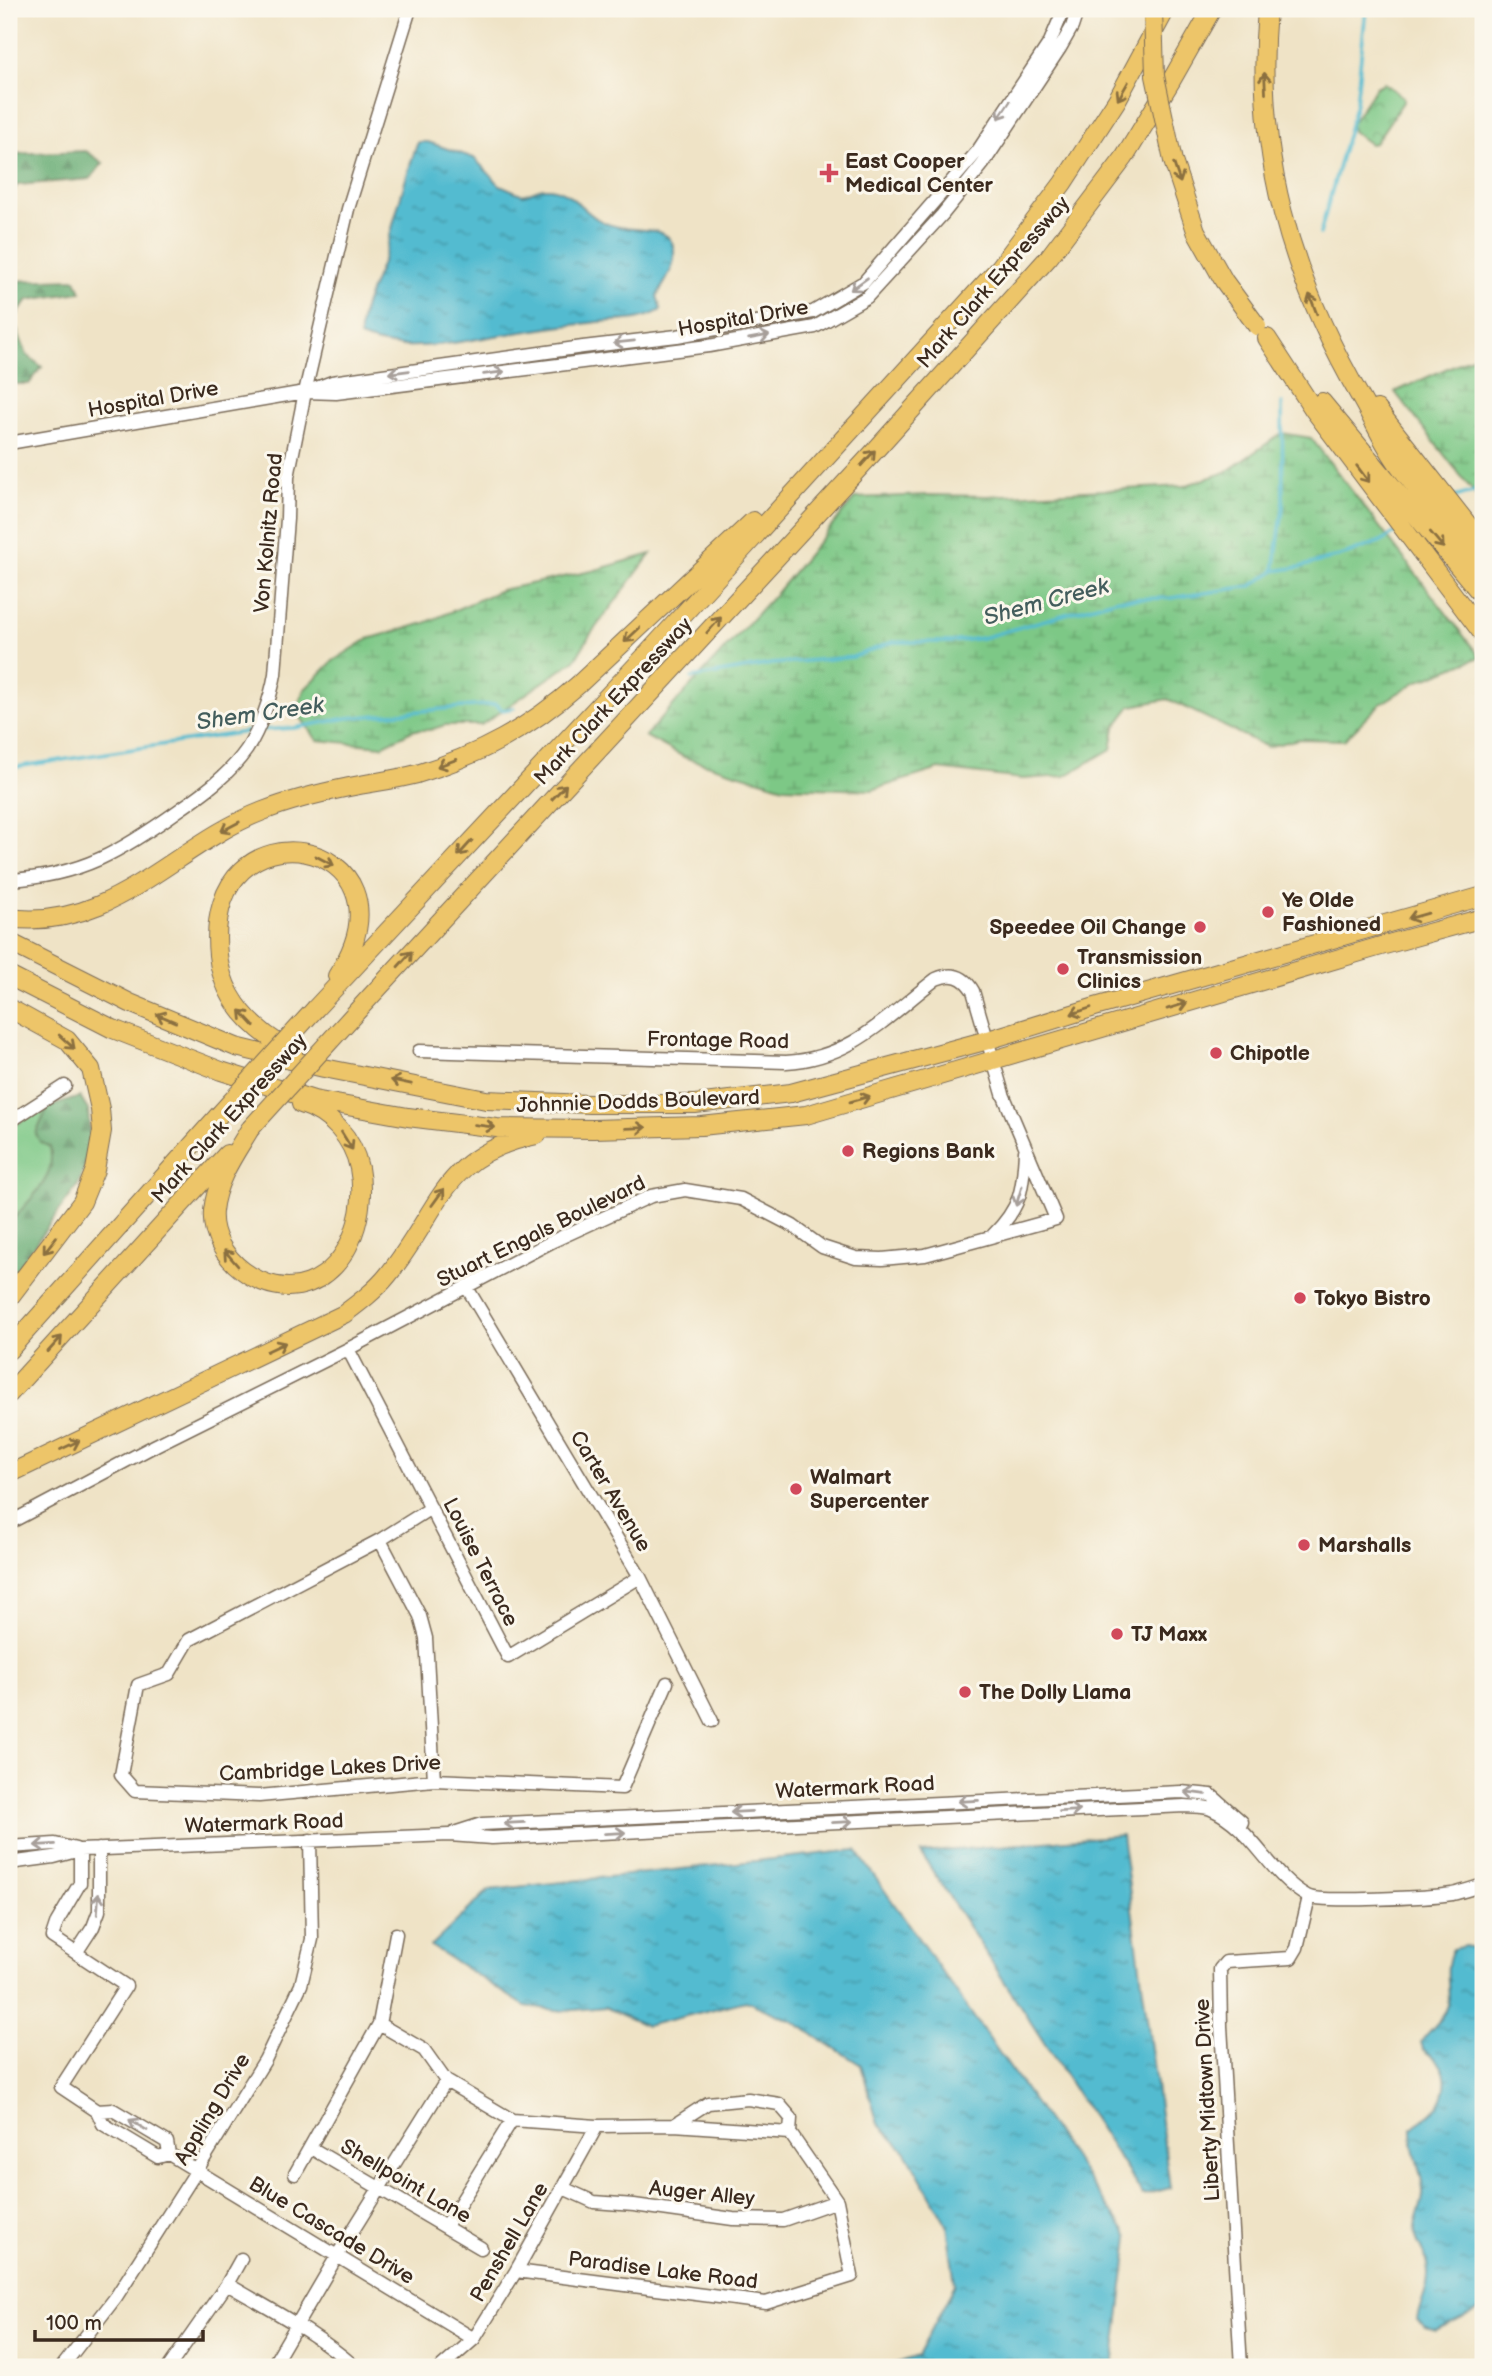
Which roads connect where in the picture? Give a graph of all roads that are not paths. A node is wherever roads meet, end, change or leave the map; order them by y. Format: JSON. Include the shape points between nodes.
{"nodes":[{"id":1,"x":410,"y":9,"type":"edge"},
{"id":2,"x":1064,"y":9,"type":"edge"},
{"id":3,"x":1078,"y":9,"type":"edge"},
{"id":4,"x":1153,"y":9,"type":"edge"},
{"id":5,"x":1166,"y":9,"type":"edge"},
{"id":6,"x":1212,"y":9,"type":"edge"},
{"id":7,"x":1267,"y":9,"type":"edge"},
{"id":8,"x":1262,"y":332,"type":"junction"},
{"id":9,"x":1342,"y":366,"type":"junction"},
{"id":10,"x":305,"y":392,"type":"junction"},
{"id":11,"x":876,"y":402,"type":"junction"},
{"id":12,"x":9,"y":443,"type":"edge"},
{"id":13,"x":1483,"y":544,"type":"edge"},
{"id":14,"x":1483,"y":568,"type":"edge"},
{"id":15,"x":1483,"y":596,"type":"edge"},
{"id":16,"x":1483,"y":634,"type":"edge"},
{"id":17,"x":9,"y":880,"type":"edge"},
{"id":18,"x":1483,"y":896,"type":"edge"},
{"id":19,"x":9,"y":918,"type":"edge"},
{"id":20,"x":1483,"y":918,"type":"edge"},
{"id":21,"x":9,"y":943,"type":"edge"},
{"id":22,"x":9,"y":976,"type":"edge"},
{"id":23,"x":9,"y":1007,"type":"edge"},
{"id":24,"x":316,"y":1008,"type":"junction"},
{"id":25,"x":113,"y":1029,"type":"junction"},
{"id":26,"x":988,"y":1040,"type":"junction"},
{"id":27,"x":419,"y":1051,"type":"dead end"},
{"id":28,"x":994,"y":1060,"type":"junction"},
{"id":29,"x":324,"y":1068,"type":"junction"},
{"id":30,"x":65,"y":1086,"type":"dead end"},
{"id":31,"x":9,"y":1122,"type":"edge"},
{"id":32,"x":250,"y":1129,"type":"junction"},
{"id":33,"x":567,"y":1129,"type":"junction"},
{"id":34,"x":1025,"y":1146,"type":"junction"},
{"id":35,"x":990,"y":1237,"type":"junction"},
{"id":36,"x":466,"y":1286,"type":"junction"},
{"id":37,"x":9,"y":1298,"type":"edge"},
{"id":38,"x":348,"y":1349,"type":"junction"},
{"id":39,"x":9,"y":1350,"type":"edge"},
{"id":40,"x":9,"y":1394,"type":"edge"},
{"id":41,"x":9,"y":1474,"type":"edge"},
{"id":42,"x":431,"y":1508,"type":"junction"},
{"id":43,"x":9,"y":1523,"type":"edge"},
{"id":44,"x":380,"y":1539,"type":"junction"},
{"id":45,"x":640,"y":1577,"type":"junction"},
{"id":46,"x":667,"y":1683,"type":"dead end"},
{"id":47,"x":712,"y":1721,"type":"dead end"},
{"id":48,"x":434,"y":1780,"type":"junction"},
{"id":49,"x":310,"y":1840,"type":"junction"},
{"id":50,"x":9,"y":1847,"type":"edge"},
{"id":51,"x":99,"y":1849,"type":"junction"},
{"id":52,"x":80,"y":1850,"type":"junction"},
{"id":53,"x":9,"y":1863,"type":"edge"},
{"id":54,"x":1483,"y":1885,"type":"edge"},
{"id":55,"x":1309,"y":1897,"type":"junction"},
{"id":56,"x":396,"y":1934,"type":"dead end"},
{"id":57,"x":76,"y":1953,"type":"junction"},
{"id":58,"x":379,"y":2024,"type":"junction"},
{"id":59,"x":446,"y":2081,"type":"junction"},
{"id":60,"x":512,"y":2120,"type":"junction"},
{"id":61,"x":674,"y":2125,"type":"junction"},
{"id":62,"x":597,"y":2126,"type":"junction"},
{"id":63,"x":790,"y":2133,"type":"junction"},
{"id":64,"x":311,"y":2148,"type":"junction"},
{"id":65,"x":197,"y":2171,"type":"junction"},
{"id":66,"x":296,"y":2174,"type":"dead end"},
{"id":67,"x":379,"y":2188,"type":"junction"},
{"id":68,"x":563,"y":2188,"type":"junction"},
{"id":69,"x":837,"y":2201,"type":"junction"},
{"id":70,"x":446,"y":2226,"type":"junction"},
{"id":71,"x":481,"y":2248,"type":"dead end"},
{"id":72,"x":337,"y":2256,"type":"junction"},
{"id":73,"x":241,"y":2259,"type":"dead end"},
{"id":74,"x":516,"y":2271,"type":"junction"},
{"id":75,"x":227,"y":2284,"type":"junction"},
{"id":76,"x":297,"y":2324,"type":"junction"},
{"id":77,"x":474,"y":2339,"type":"junction"},
{"id":78,"x":62,"y":2367,"type":"edge"},
{"id":79,"x":169,"y":2367,"type":"edge"},
{"id":80,"x":272,"y":2367,"type":"edge"},
{"id":81,"x":355,"y":2367,"type":"edge"},
{"id":82,"x":442,"y":2367,"type":"edge"},
{"id":83,"x":1241,"y":2367,"type":"edge"}],
"edges":[{"from":1,"to":10,"type":"street","name":"Von Kolnitz Road","via":[[348,209]]},
{"from":2,"to":10,"type":"street","name":"Hospital Drive","one_way":true,"via":[[1050,42],[977,152],[864,282],[813,312],[677,336],[332,382]]},
{"from":10,"to":3,"type":"street","name":"Hospital Drive","one_way":true,"via":[[336,393],[709,346],[815,327],[867,297],[942,215],[983,164],[1060,48]]},
{"from":4,"to":8,"type":"highway","one_way":true,"bridge":true,"via":[[1155,76],[1173,161],[1196,231],[1224,281]]},
{"from":5,"to":11,"type":"highway","name":"Mark Clark Expressway","one_way":true,"via":[[1117,100],[1029,230],[976,295]]},
{"from":32,"to":6,"type":"highway","name":"Mark Clark Expressway","one_way":true,"bridge":true,"via":[[1040,268],[1124,158]]},
{"from":9,"to":7,"type":"highway","one_way":true,"via":[[1315,310],[1279,199],[1264,81]]},
{"from":8,"to":15,"type":"highway","one_way":true},
{"from":8,"to":16,"type":"highway","one_way":true,"via":[[1314,410]]},
{"from":9,"to":13,"type":"highway"},
{"from":9,"to":14,"type":"highway","via":[[1397,463]]},
{"from":10,"to":12,"type":"street","name":"Hospital Drive"},
{"from":10,"to":17,"type":"street","name":"Von Kolnitz Road","via":[[288,477],[275,674],[271,697],[249,746],[219,781],[103,860],[35,879]]},
{"from":11,"to":19,"type":"highway","one_way":true,"via":[[578,685],[507,738],[416,774],[317,794],[262,812],[96,908],[42,918]]},
{"from":11,"to":24,"type":"highway","name":"Mark Clark Expressway","one_way":true},
{"from":18,"to":26,"type":"highway","name":"Johnnie Dodds Boulevard","one_way":true},
{"from":28,"to":20,"type":"highway","name":"Johnnie Dodds Boulevard","one_way":true},
{"from":29,"to":21,"type":"highway","name":"Johnnie Dodds Boulevard","one_way":true,"via":[[236,1047],[130,1003]]},
{"from":22,"to":25,"type":"highway","name":"Johnnie Dodds Boulevard"},
{"from":23,"to":37,"type":"highway","one_way":true,"via":[[67,1040],[91,1069],[102,1131],[95,1170],[82,1202]]},
{"from":29,"to":24,"type":"highway","one_way":true,"via":[[262,1033],[225,986],[217,944],[222,904],[237,877],[261,856],[288,850],[326,860],[346,876],[359,901],[354,944]]},
{"from":24,"to":39,"type":"highway","name":"Mark Clark Expressway","bridge":true},
{"from":25,"to":32,"type":"highway","one_way":true,"via":[[176,1065],[307,1105],[342,1132],[359,1171],[358,1219],[337,1262],[310,1283],[286,1285],[252,1276],[226,1253],[214,1230],[218,1188]]},
{"from":25,"to":33,"type":"highway","name":"Johnnie Dodds Boulevard","one_way":true,"via":[[221,1071],[314,1100],[485,1126]]},
{"from":26,"to":27,"type":"street","name":"Frontage Road","via":[[968,983],[944,975],[873,1032],[811,1061]]},
{"from":26,"to":28,"type":"street","name":"Stuart Engals Boulevard"},
{"from":26,"to":29,"type":"highway","name":"Johnnie Dodds Boulevard","one_way":true,"via":[[792,1093],[695,1104],[486,1100]]},
{"from":33,"to":28,"type":"highway","name":"Johnnie Dodds Boulevard","one_way":true,"via":[[701,1126],[806,1115]]},
{"from":28,"to":34,"type":"street","name":"Stuart Engals Boulevard"},
{"from":30,"to":31,"type":"street"},
{"from":40,"to":32,"type":"highway","name":"Mark Clark Expressway","one_way":true},
{"from":41,"to":33,"type":"highway","one_way":true,"via":[[344,1314],[389,1274],[446,1186],[474,1159],[511,1141]]},
{"from":34,"to":35,"type":"street","one_way":true,"via":[[1020,1196],[1007,1220]]},
{"from":34,"to":35,"type":"street","name":"Stuart Engals Boulevard","via":[[1056,1219]]},
{"from":35,"to":36,"type":"street","name":"Stuart Engals Boulevard","via":[[925,1255],[856,1258],[822,1247],[741,1199],[685,1190],[651,1196]]},
{"from":36,"to":38,"type":"street","name":"Stuart Engals Boulevard"},
{"from":36,"to":45,"type":"street","name":"Carter Avenue"},
{"from":38,"to":42,"type":"street","name":"Louise Terrace"},
{"from":38,"to":43,"type":"street","name":"Stuart Engals Boulevard"},
{"from":42,"to":44,"type":"street","name":"Cambridge Lakes Drive"},
{"from":42,"to":45,"type":"street","name":"Louise Terrace","via":[[508,1657]]},
{"from":44,"to":48,"type":"street","via":[[420,1616],[426,1638]]},
{"from":44,"to":48,"type":"street","name":"Cambridge Lakes Drive","via":[[189,1640],[169,1674],[138,1685],[121,1775],[135,1791],[259,1796]]},
{"from":45,"to":47,"type":"street","name":"Carter Avenue"},
{"from":46,"to":48,"type":"street","name":"Cambridge Lakes Drive","via":[[622,1788]]},
{"from":49,"to":51,"type":"street","name":"Watermark Road"},
{"from":49,"to":55,"type":"street","name":"Watermark Road","via":[[449,1835],[482,1824],[1181,1791],[1211,1795],[1241,1819],[1245,1832],[1283,1878]]},
{"from":49,"to":65,"type":"street","name":"Appling Drive","via":[[312,1939],[301,1985],[265,2060]]},
{"from":52,"to":50,"type":"street","name":"Watermark Road","one_way":true,"via":[[55,1844]]},
{"from":51,"to":52,"type":"street","name":"Watermark Road"},
{"from":57,"to":51,"type":"street","one_way":true,"via":[[99,1911]]},
{"from":52,"to":53,"type":"street","name":"Watermark Road"},
{"from":52,"to":57,"type":"street","name":"Blue Cascade Drive","via":[[80,1883],[52,1937]]},
{"from":54,"to":55,"type":"street","via":[[1452,1894]]},
{"from":55,"to":83,"type":"street","name":"Liberty Midtown Drive","via":[[1291,1958],[1226,1962],[1220,1969]]},
{"from":56,"to":58,"type":"street"},
{"from":57,"to":65,"type":"street","name":"Blue Cascade Drive","via":[[126,1986],[61,2087],[97,2111],[113,2110],[167,2142],[169,2154]]},
{"from":58,"to":59,"type":"street","via":[[424,2049]]},
{"from":58,"to":64,"type":"street"},
{"from":59,"to":60,"type":"street"},
{"from":59,"to":67,"type":"street"},
{"from":60,"to":62,"type":"street"},
{"from":60,"to":70,"type":"street"},
{"from":61,"to":62,"type":"street"},
{"from":61,"to":63,"type":"street"},
{"from":61,"to":63,"type":"street","name":"Paradise Lake Road","via":[[708,2103],[748,2098],[779,2104],[791,2118]]},
{"from":62,"to":68,"type":"street","name":"Penshell Lane"},
{"from":63,"to":69,"type":"street","name":"Paradise Lake Road"},
{"from":64,"to":66,"type":"street"},
{"from":64,"to":67,"type":"street","name":"Shellpoint Lane"},
{"from":65,"to":72,"type":"street","name":"Blue Cascade Drive"},
{"from":65,"to":78,"type":"street","name":"Appling Drive","via":[[116,2297]]},
{"from":67,"to":70,"type":"street","name":"Shellpoint Lane"},
{"from":67,"to":72,"type":"street"},
{"from":68,"to":69,"type":"street","name":"Auger Alley","via":[[594,2202],[733,2219],[783,2220]]},
{"from":68,"to":74,"type":"street","name":"Penshell Lane"},
{"from":69,"to":74,"type":"street","name":"Paradise Lake Road","via":[[852,2276],[766,2303]]},
{"from":70,"to":71,"type":"street","name":"Shellpoint Lane"},
{"from":72,"to":76,"type":"street"},
{"from":72,"to":77,"type":"street","name":"Blue Cascade Drive"},
{"from":73,"to":75,"type":"street"},
{"from":74,"to":77,"type":"street","name":"Penshell Lane"},
{"from":75,"to":76,"type":"street"},
{"from":75,"to":79,"type":"street"},
{"from":76,"to":80,"type":"street"},
{"from":76,"to":81,"type":"street"},
{"from":77,"to":82,"type":"street","name":"Penshell Lane"}]}
